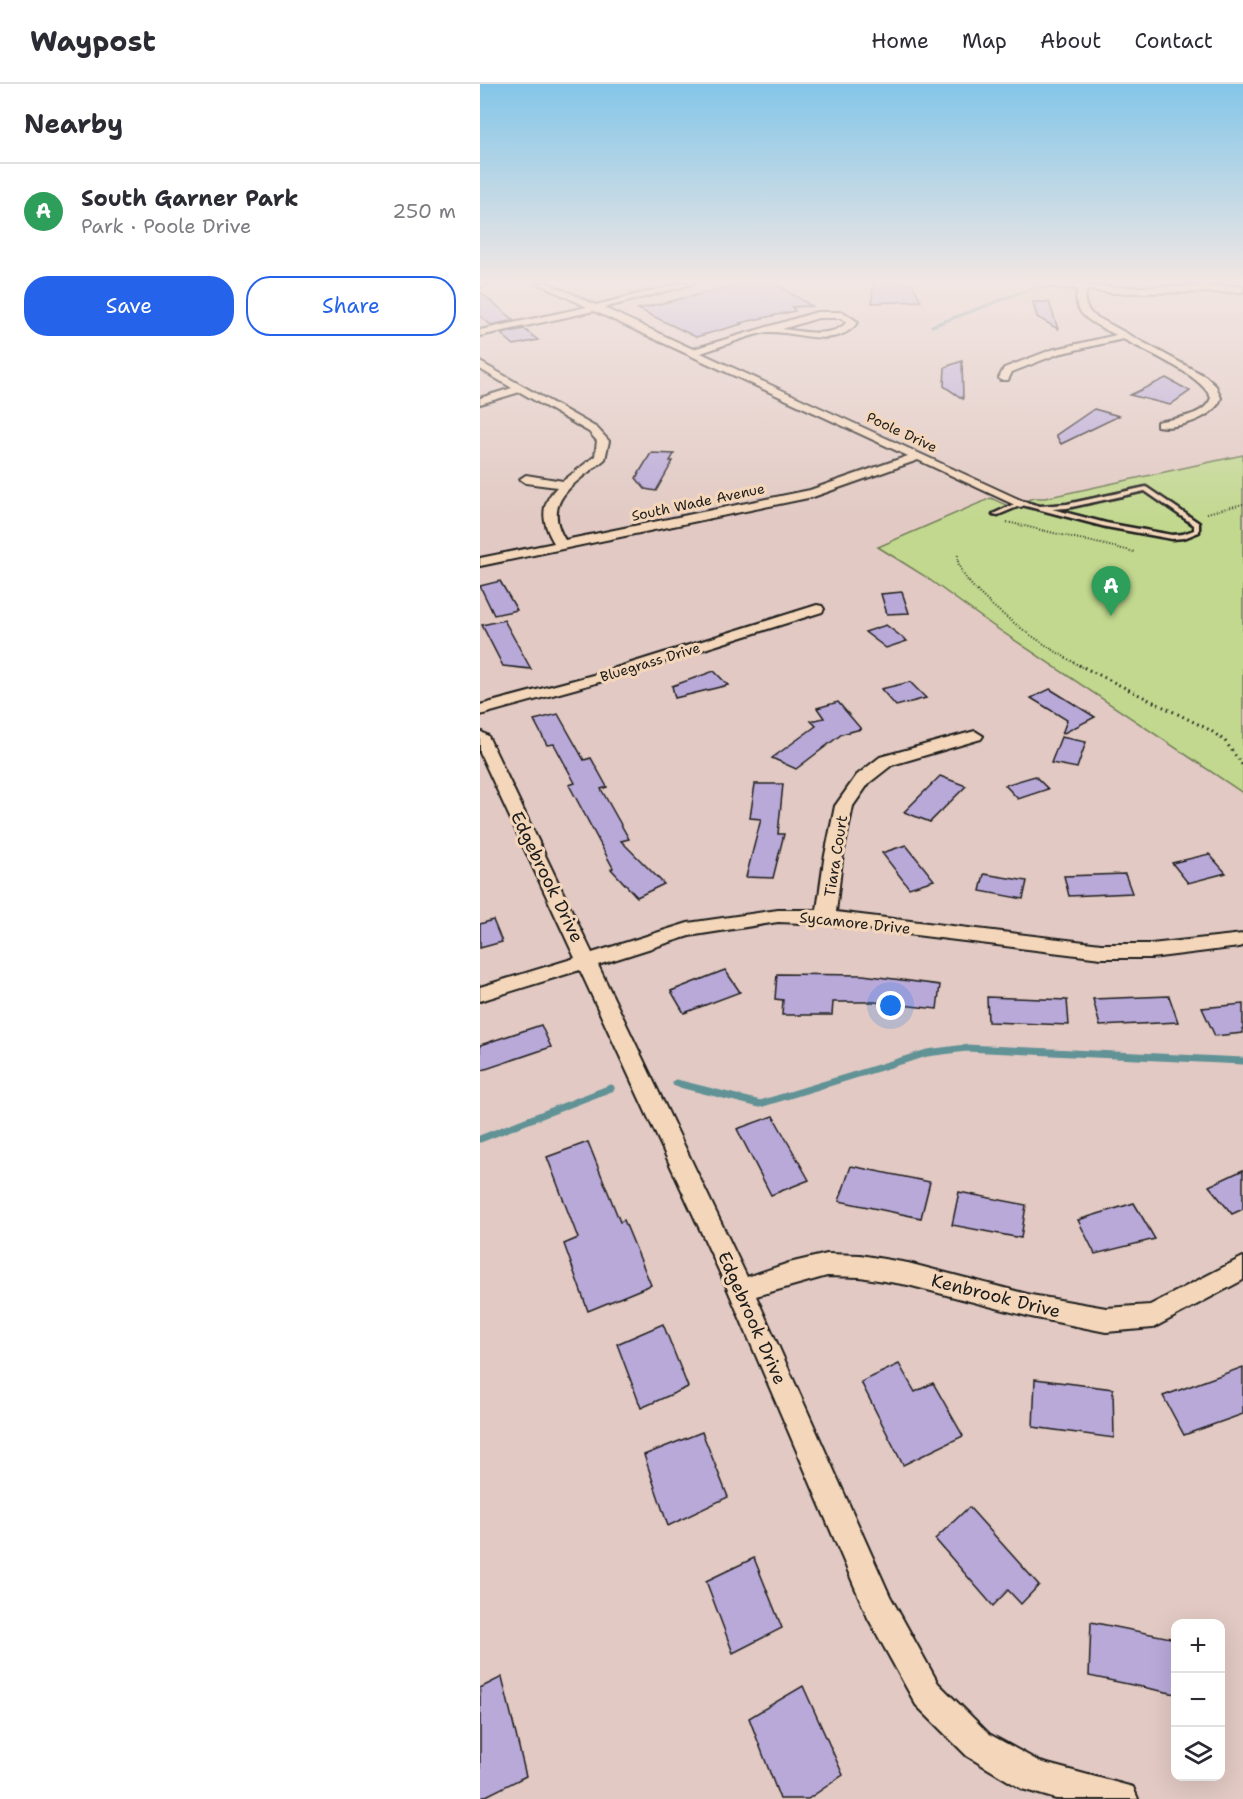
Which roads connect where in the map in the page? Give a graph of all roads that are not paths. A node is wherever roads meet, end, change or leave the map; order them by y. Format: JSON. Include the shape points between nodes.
{"nodes":[{"id":1,"x":717,"y":363,"type":"edge"},
{"id":2,"x":1025,"y":363,"type":"edge"},
{"id":3,"x":1174,"y":363,"type":"edge"},
{"id":4,"x":480,"y":364,"type":"edge"},
{"id":5,"x":1004,"y":378,"type":"dead end"},
{"id":6,"x":520,"y":389,"type":"junction"},
{"id":7,"x":480,"y":401,"type":"edge"},
{"id":8,"x":1161,"y":424,"type":"dead end"},
{"id":9,"x":919,"y":456,"type":"junction"},
{"id":10,"x":526,"y":479,"type":"dead end"},
{"id":11,"x":564,"y":485,"type":"junction"},
{"id":12,"x":1021,"y":502,"type":"junction"},
{"id":13,"x":1036,"y":508,"type":"junction"},
{"id":14,"x":996,"y":514,"type":"dead end"},
{"id":15,"x":562,"y":546,"type":"junction"},
{"id":16,"x":480,"y":562,"type":"edge"},
{"id":17,"x":818,"y":609,"type":"dead end"},
{"id":18,"x":480,"y":710,"type":"edge"},
{"id":19,"x":480,"y":736,"type":"edge"},
{"id":20,"x":975,"y":736,"type":"dead end"},
{"id":21,"x":826,"y":917,"type":"junction"},
{"id":22,"x":1239,"y":940,"type":"dead end"},
{"id":23,"x":587,"y":960,"type":"junction"},
{"id":24,"x":480,"y":994,"type":"edge"},
{"id":25,"x":1243,"y":1268,"type":"edge"},
{"id":26,"x":741,"y":1290,"type":"junction"},
{"id":27,"x":1121,"y":1799,"type":"edge"}],
"edges":[{"from":1,"to":9,"type":"street","name":"Poole Drive"},
{"from":2,"to":5,"type":"street","via":[[1008,370]]},
{"from":3,"to":8,"type":"street","via":[[1201,378],[1218,398],[1200,415]]},
{"from":4,"to":6,"type":"street"},
{"from":6,"to":7,"type":"street"},
{"from":6,"to":11,"type":"street","via":[[593,430],[603,441],[601,457]]},
{"from":9,"to":12,"type":"street","name":"Poole Drive"},
{"from":9,"to":15,"type":"street","name":"South Wade Avenue","via":[[813,493]]},
{"from":10,"to":11,"type":"street"},
{"from":11,"to":15,"type":"street","via":[[547,514]]},
{"from":12,"to":13,"type":"lane"},
{"from":12,"to":14,"type":"lane"},
{"from":13,"to":13,"type":"lane","via":[[1172,537],[1197,531],[1197,524],[1146,489],[1067,506]]},
{"from":15,"to":16,"type":"street","name":"South Wade Avenue"},
{"from":17,"to":18,"type":"street","name":"Bluegrass Drive","via":[[598,678]]},
{"from":19,"to":23,"type":"street","name":"Edgebrook Drive"},
{"from":20,"to":21,"type":"street","name":"Tiara Court","via":[[886,761],[862,779],[843,806]]},
{"from":21,"to":22,"type":"street","name":"Sycamore Drive","via":[[1101,951],[1151,951]]},
{"from":21,"to":23,"type":"street","name":"Sycamore Drive","via":[[778,916],[727,922]]},
{"from":23,"to":24,"type":"street","name":"Sycamore Drive"},
{"from":23,"to":26,"type":"street","name":"Edgebrook Drive"},
{"from":25,"to":26,"type":"street","name":"Kenbrook Drive","via":[[1153,1316],[1106,1320],[860,1266],[827,1264]]},
{"from":26,"to":27,"type":"street","name":"Edgebrook Drive","via":[[879,1607],[927,1694],[978,1745],[1034,1777]]}]}
